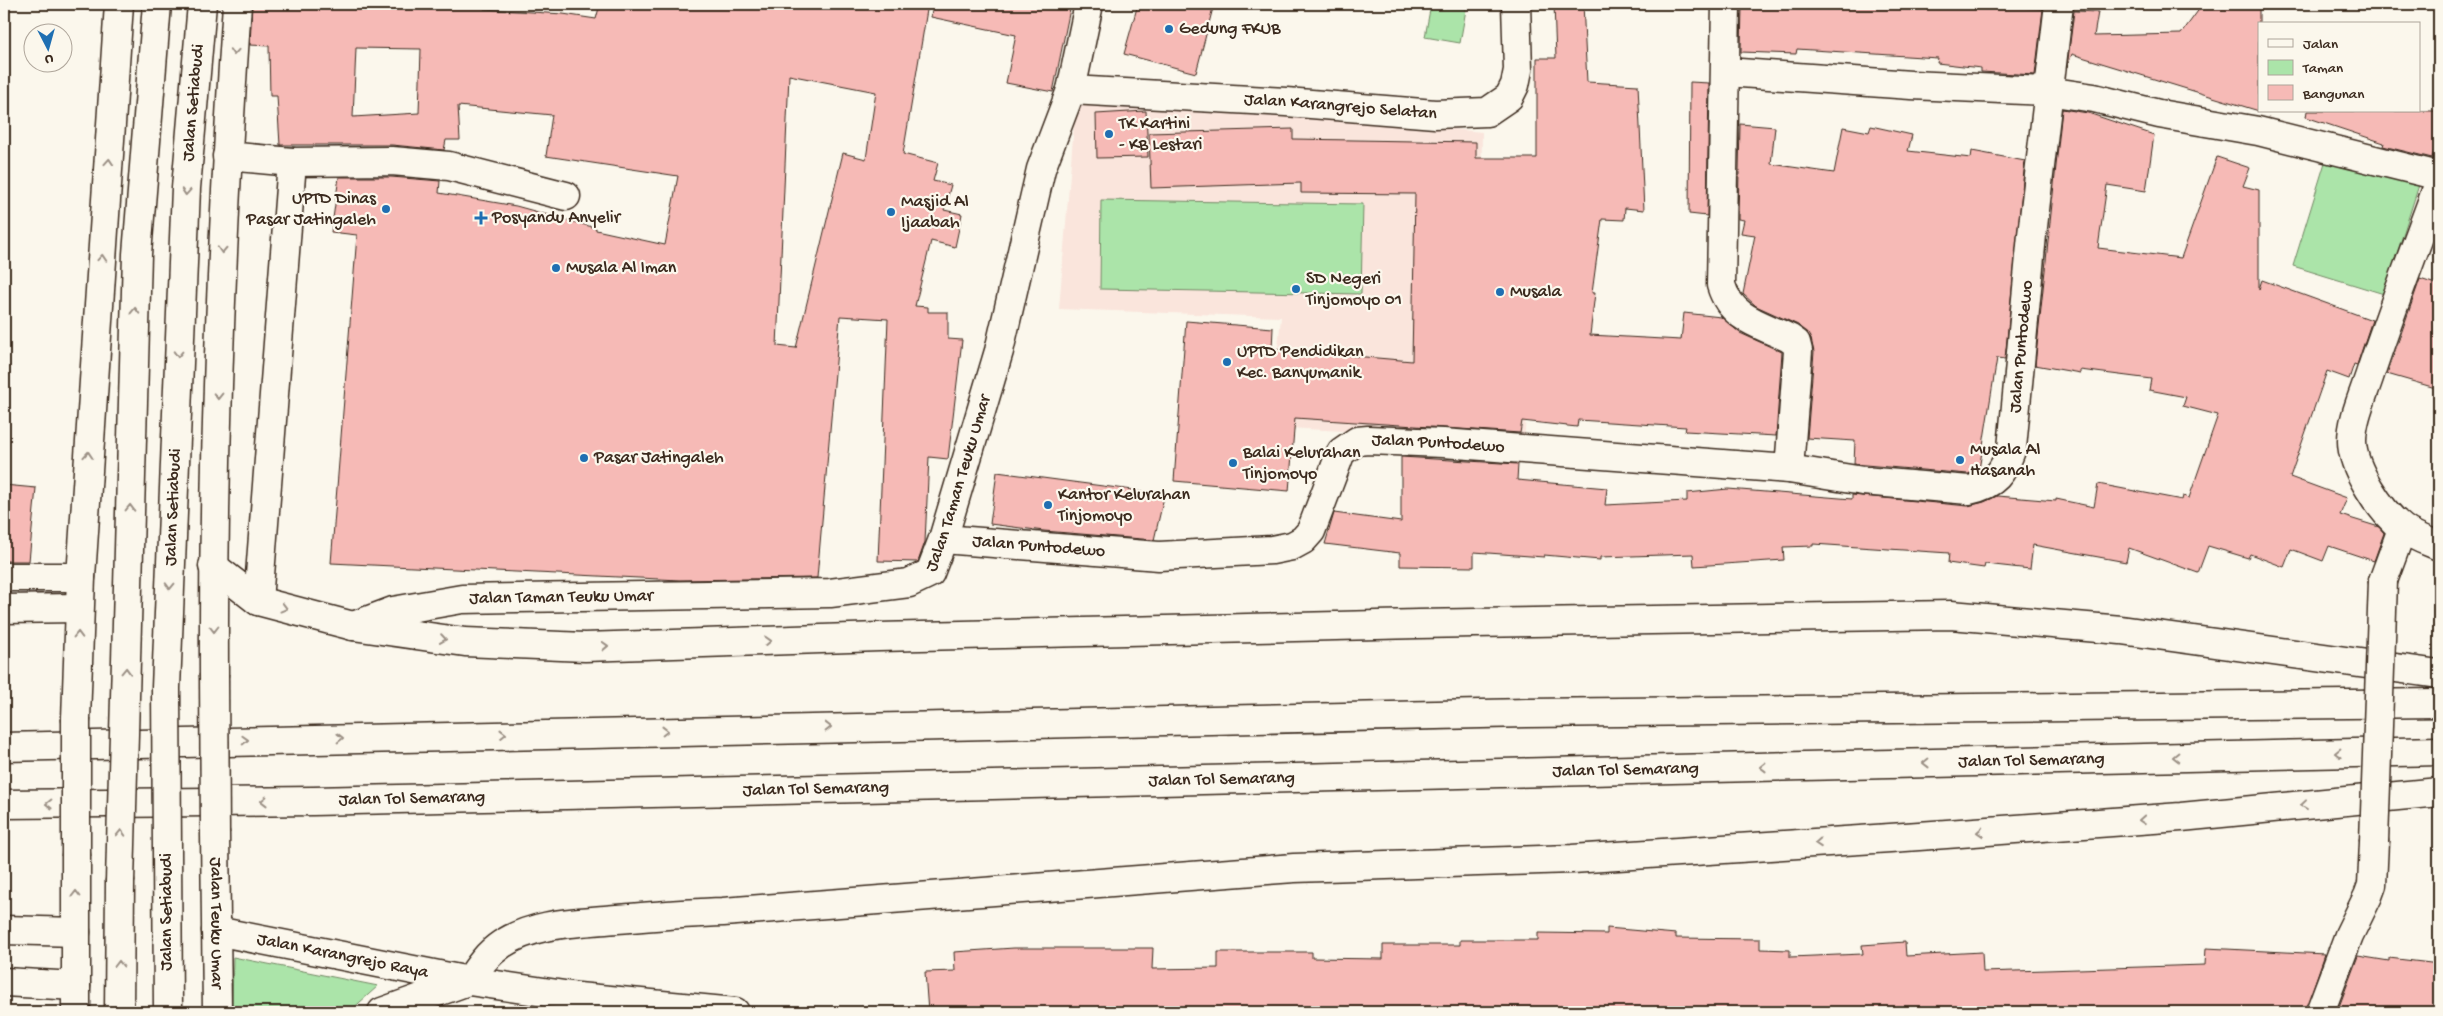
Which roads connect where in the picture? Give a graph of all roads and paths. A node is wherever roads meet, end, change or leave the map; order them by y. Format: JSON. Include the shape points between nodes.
{"nodes":[{"id":1,"x":119,"y":4,"type":"edge"},
{"id":2,"x":157,"y":4,"type":"edge"},
{"id":3,"x":202,"y":4,"type":"edge"},
{"id":4,"x":237,"y":4,"type":"edge"},
{"id":5,"x":1089,"y":4,"type":"edge"},
{"id":6,"x":1516,"y":4,"type":"edge"},
{"id":7,"x":1726,"y":4,"type":"edge"},
{"id":8,"x":2059,"y":4,"type":"edge"},
{"id":9,"x":1726,"y":72,"type":"junction"},
{"id":10,"x":1071,"y":90,"type":"junction"},
{"id":11,"x":2047,"y":91,"type":"junction"},
{"id":12,"x":227,"y":156,"type":"junction"},
{"id":13,"x":292,"y":162,"type":"junction"},
{"id":14,"x":2439,"y":176,"type":"edge"},
{"id":15,"x":2439,"y":183,"type":"edge"},
{"id":16,"x":566,"y":196,"type":"dead end"},
{"id":17,"x":1789,"y":469,"type":"junction"},
{"id":18,"x":2402,"y":529,"type":"junction"},
{"id":19,"x":943,"y":539,"type":"junction"},
{"id":20,"x":2439,"y":546,"type":"edge"},
{"id":21,"x":213,"y":566,"type":"junction"},
{"id":22,"x":4,"y":577,"type":"edge"},
{"id":23,"x":80,"y":577,"type":"junction"},
{"id":24,"x":258,"y":601,"type":"junction"},
{"id":25,"x":79,"y":608,"type":"junction"},
{"id":26,"x":4,"y":609,"type":"edge"},
{"id":27,"x":353,"y":626,"type":"junction"},
{"id":28,"x":2439,"y":674,"type":"edge"},
{"id":29,"x":2439,"y":703,"type":"edge"},
{"id":30,"x":4,"y":747,"type":"edge"},
{"id":31,"x":2439,"y":751,"type":"edge"},
{"id":32,"x":2439,"y":792,"type":"edge"},
{"id":33,"x":4,"y":804,"type":"edge"},
{"id":34,"x":215,"y":833,"type":"joint"},
{"id":35,"x":4,"y":930,"type":"edge"},
{"id":36,"x":216,"y":931,"type":"junction"},
{"id":37,"x":76,"y":932,"type":"junction"},
{"id":38,"x":469,"y":981,"type":"junction"},
{"id":39,"x":4,"y":982,"type":"edge"},
{"id":40,"x":76,"y":999,"type":"edge"},
{"id":41,"x":119,"y":1012,"type":"edge"},
{"id":42,"x":168,"y":1012,"type":"edge"},
{"id":43,"x":217,"y":1012,"type":"edge"},
{"id":44,"x":382,"y":1012,"type":"edge"},
{"id":45,"x":735,"y":1012,"type":"edge"},
{"id":46,"x":2320,"y":1012,"type":"edge"}],
"edges":[{"from":23,"to":1,"type":"main road","one_way":true},
{"from":41,"to":2,"type":"main road","one_way":true,"bridge":true,"via":[[137,254]]},
{"from":3,"to":42,"type":"main road","name":"Jalan Setiabudi","one_way":true,"bridge":true,"via":[[185,207],[166,688]]},
{"from":4,"to":12,"type":"main road","name":"Jalan Setiabudi","one_way":true},
{"from":5,"to":10,"type":"main road","name":"Jalan Taman Teuku Umar"},
{"from":6,"to":10,"type":"main road","name":"Jalan Karangrejo Selatan","via":[[1516,85],[1509,97],[1486,112],[1435,114]]},
{"from":7,"to":9,"type":"main road"},
{"from":8,"to":11,"type":"main road","name":"Jalan Puntodewo"},
{"from":9,"to":11,"type":"main road"},
{"from":9,"to":17,"type":"main road","via":[[1721,285],[1727,303],[1742,316],[1796,343]]},
{"from":10,"to":19,"type":"main road","name":"Jalan Taman Teuku Umar","via":[[1041,170],[999,351]]},
{"from":11,"to":14,"type":"main road","via":[[2258,131]]},
{"from":11,"to":17,"type":"main road","name":"Jalan Puntodewo","via":[[2012,448],[1996,479],[1985,487],[1969,490],[1863,481]]},
{"from":12,"to":13,"type":"main road"},
{"from":12,"to":21,"type":"main road","name":"Jalan Setiabudi","one_way":true},
{"from":13,"to":16,"type":"main road","via":[[392,161],[449,166]]},
{"from":13,"to":24,"type":"main road"},
{"from":15,"to":18,"type":"main road","via":[[2354,423],[2352,443],[2365,483]]},
{"from":17,"to":19,"type":"main road","name":"Jalan Puntodewo","via":[[1368,440],[1357,441],[1341,452],[1311,531],[1303,540],[1285,547],[1159,556]]},
{"from":18,"to":20,"type":"main road"},
{"from":18,"to":46,"type":"main road","bridge":true,"via":[[2383,581],[2372,885]]},
{"from":19,"to":27,"type":"main road","name":"Jalan Taman Teuku Umar","via":[[930,573],[909,583],[830,593],[462,599],[393,611]]},
{"from":21,"to":24,"type":"main road"},
{"from":21,"to":34,"type":"main road","name":"Jalan Setiabudi","one_way":true,"bridge":true},
{"from":22,"to":23,"type":"main road"},
{"from":23,"to":25,"type":"main road"},
{"from":24,"to":27,"type":"main road","one_way":true},
{"from":25,"to":26,"type":"main road"},
{"from":37,"to":25,"type":"main road","one_way":true,"bridge":true},
{"from":27,"to":28,"type":"main road","one_way":true,"via":[[465,642],[585,647],[1418,624],[1951,615],[2121,630]]},
{"from":30,"to":29,"type":"main road","one_way":true,"via":[[1517,713]]},
{"from":31,"to":33,"type":"main road","name":"Jalan Tol Semarang","one_way":true,"via":[[312,801]]},
{"from":32,"to":38,"type":"main road","one_way":true,"via":[[2181,818],[1572,859],[1294,868],[634,916],[552,924],[524,932],[485,957]]},
{"from":34,"to":36,"type":"main road","name":"Jalan Teuku Umar"},
{"from":35,"to":37,"type":"main road"},
{"from":36,"to":38,"type":"main road","name":"Jalan Karangrejo Raya"},
{"from":36,"to":43,"type":"main road","name":"Jalan Teuku Umar"},
{"from":37,"to":40,"type":"main road"},
{"from":38,"to":44,"type":"main road","name":"Jalan Karangrejo Raya"},
{"from":38,"to":45,"type":"main road","name":"Jalan Karangrejo Raya","via":[[578,997]]},
{"from":39,"to":40,"type":"main road"}]}
